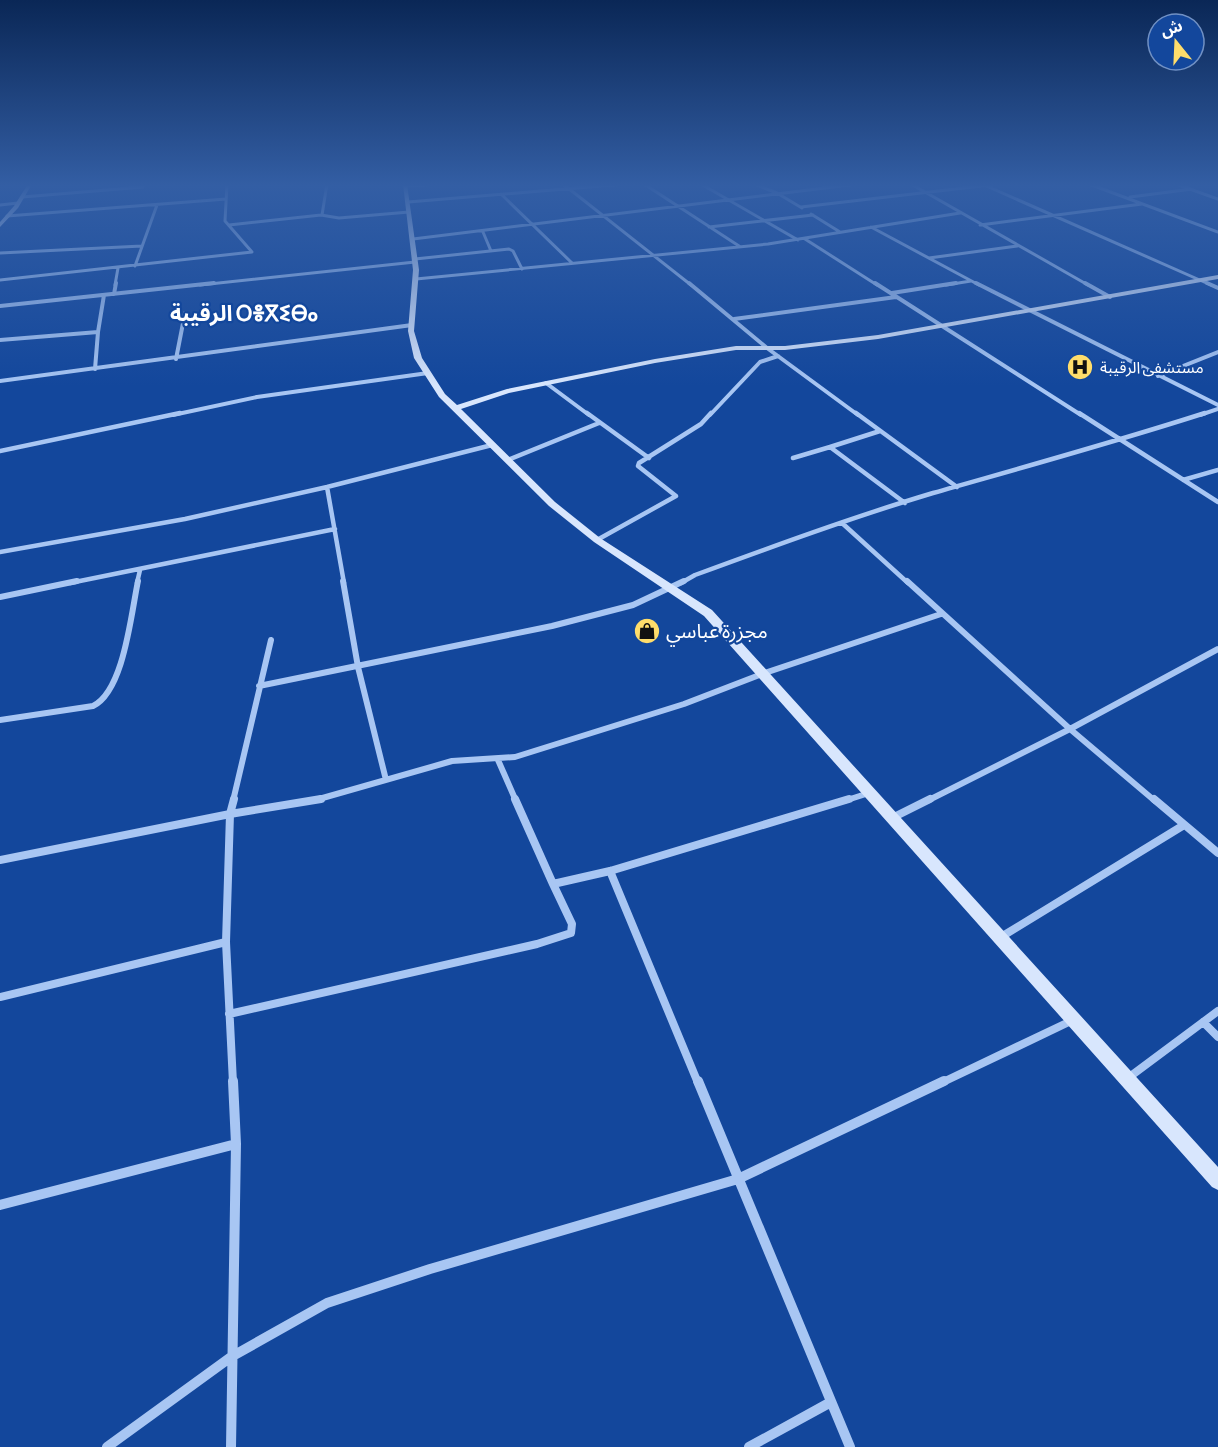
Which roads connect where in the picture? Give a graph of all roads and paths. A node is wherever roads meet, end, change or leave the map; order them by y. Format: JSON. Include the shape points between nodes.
{"nodes":[{"id":1,"x":30,"y":252,"type":"edge"},
{"id":2,"x":140,"y":252,"type":"edge"},
{"id":3,"x":252,"y":252,"type":"edge"},
{"id":4,"x":414,"y":252,"type":"edge"},
{"id":5,"x":487,"y":252,"type":"edge"},
{"id":6,"x":513,"y":252,"type":"edge"},
{"id":7,"x":559,"y":252,"type":"edge"},
{"id":8,"x":650,"y":252,"type":"edge"},
{"id":9,"x":691,"y":252,"type":"edge"},
{"id":10,"x":825,"y":252,"type":"edge"},
{"id":11,"x":917,"y":252,"type":"edge"},
{"id":12,"x":976,"y":252,"type":"edge"},
{"id":13,"x":1027,"y":252,"type":"edge"},
{"id":14,"x":1131,"y":252,"type":"edge"},
{"id":15,"x":0,"y":253,"type":"edge"},
{"id":16,"x":655,"y":255,"type":"junction"},
{"id":17,"x":929,"y":258,"type":"junction"},
{"id":18,"x":415,"y":260,"type":"junction"},
{"id":19,"x":572,"y":264,"type":"junction"},
{"id":20,"x":135,"y":266,"type":"junction"},
{"id":21,"x":118,"y":268,"type":"junction"},
{"id":22,"x":522,"y":269,"type":"junction"},
{"id":23,"x":1218,"y":277,"type":"edge"},
{"id":24,"x":416,"y":279,"type":"junction"},
{"id":25,"x":0,"y":280,"type":"edge"},
{"id":26,"x":971,"y":281,"type":"junction"},
{"id":27,"x":1198,"y":281,"type":"junction"},
{"id":28,"x":1218,"y":288,"type":"edge"},
{"id":29,"x":114,"y":294,"type":"junction"},
{"id":30,"x":891,"y":294,"type":"junction"},
{"id":31,"x":104,"y":295,"type":"junction"},
{"id":32,"x":897,"y":297,"type":"junction"},
{"id":33,"x":1110,"y":297,"type":"junction"},
{"id":34,"x":0,"y":306,"type":"edge"},
{"id":35,"x":1028,"y":311,"type":"junction"},
{"id":36,"x":185,"y":313,"type":"dead end"},
{"id":37,"x":734,"y":319,"type":"junction"},
{"id":38,"x":412,"y":325,"type":"junction"},
{"id":39,"x":943,"y":326,"type":"junction"},
{"id":40,"x":98,"y":332,"type":"junction"},
{"id":41,"x":0,"y":340,"type":"edge"},
{"id":42,"x":767,"y":348,"type":"junction"},
{"id":43,"x":1218,"y":352,"type":"edge"},
{"id":44,"x":778,"y":356,"type":"junction"},
{"id":45,"x":176,"y":359,"type":"junction"},
{"id":46,"x":95,"y":369,"type":"junction"},
{"id":47,"x":428,"y":373,"type":"junction"},
{"id":48,"x":1158,"y":376,"type":"junction"},
{"id":49,"x":0,"y":381,"type":"edge"},
{"id":50,"x":546,"y":383,"type":"junction"},
{"id":51,"x":1218,"y":407,"type":"edge"},
{"id":52,"x":456,"y":408,"type":"junction"},
{"id":53,"x":599,"y":423,"type":"junction"},
{"id":54,"x":880,"y":431,"type":"junction"},
{"id":55,"x":1121,"y":440,"type":"junction"},
{"id":56,"x":492,"y":445,"type":"junction"},
{"id":57,"x":830,"y":447,"type":"junction"},
{"id":58,"x":0,"y":451,"type":"edge"},
{"id":59,"x":649,"y":458,"type":"junction"},
{"id":60,"x":793,"y":458,"type":"dead end"},
{"id":61,"x":508,"y":460,"type":"junction"},
{"id":62,"x":1218,"y":470,"type":"edge"},
{"id":63,"x":1183,"y":480,"type":"junction"},
{"id":64,"x":327,"y":487,"type":"junction"},
{"id":65,"x":957,"y":487,"type":"junction"},
{"id":66,"x":1218,"y":502,"type":"edge"},
{"id":67,"x":905,"y":503,"type":"junction"},
{"id":68,"x":842,"y":523,"type":"junction"},
{"id":69,"x":334,"y":529,"type":"junction"},
{"id":70,"x":597,"y":540,"type":"junction"},
{"id":71,"x":0,"y":552,"type":"edge"},
{"id":72,"x":140,"y":570,"type":"junction"},
{"id":73,"x":672,"y":588,"type":"junction"},
{"id":74,"x":0,"y":597,"type":"edge"},
{"id":75,"x":941,"y":614,"type":"junction"},
{"id":76,"x":271,"y":640,"type":"dead end"},
{"id":77,"x":1218,"y":649,"type":"edge"},
{"id":78,"x":358,"y":667,"type":"junction"},
{"id":79,"x":762,"y":674,"type":"junction"},
{"id":80,"x":259,"y":686,"type":"junction"},
{"id":81,"x":0,"y":720,"type":"edge"},
{"id":82,"x":1070,"y":729,"type":"junction"},
{"id":83,"x":498,"y":760,"type":"junction"},
{"id":84,"x":386,"y":780,"type":"junction"},
{"id":85,"x":870,"y":793,"type":"junction"},
{"id":86,"x":230,"y":814,"type":"junction"},
{"id":87,"x":892,"y":818,"type":"junction"},
{"id":88,"x":1185,"y":825,"type":"junction"},
{"id":89,"x":1218,"y":853,"type":"edge"},
{"id":90,"x":0,"y":860,"type":"edge"},
{"id":91,"x":610,"y":871,"type":"junction"},
{"id":92,"x":553,"y":884,"type":"junction"},
{"id":93,"x":1000,"y":937,"type":"junction"},
{"id":94,"x":226,"y":942,"type":"junction"},
{"id":95,"x":0,"y":997,"type":"edge"},
{"id":96,"x":1218,"y":1011,"type":"edge"},
{"id":97,"x":229,"y":1014,"type":"junction"},
{"id":98,"x":1074,"y":1020,"type":"junction"},
{"id":99,"x":1203,"y":1022,"type":"junction"},
{"id":100,"x":1218,"y":1037,"type":"edge"},
{"id":101,"x":1128,"y":1078,"type":"junction"},
{"id":102,"x":236,"y":1144,"type":"junction"},
{"id":103,"x":738,"y":1179,"type":"junction"},
{"id":104,"x":1218,"y":1181,"type":"edge"},
{"id":105,"x":0,"y":1205,"type":"edge"},
{"id":106,"x":231,"y":1357,"type":"junction"},
{"id":107,"x":831,"y":1402,"type":"junction"},
{"id":108,"x":107,"y":1447,"type":"edge"},
{"id":109,"x":231,"y":1447,"type":"edge"},
{"id":110,"x":749,"y":1447,"type":"edge"},
{"id":111,"x":850,"y":1447,"type":"edge"}],
"edges":[{"from":1,"to":15,"type":"street"},
{"from":2,"to":20,"type":"street"},
{"from":3,"to":20,"type":"street"},
{"from":4,"to":18,"type":"main road"},
{"from":5,"to":18,"type":"street"},
{"from":6,"to":22,"type":"street"},
{"from":7,"to":19,"type":"street"},
{"from":8,"to":16,"type":"street"},
{"from":9,"to":16,"type":"street"},
{"from":10,"to":30,"type":"street"},
{"from":11,"to":17,"type":"street"},
{"from":12,"to":17,"type":"street"},
{"from":13,"to":33,"type":"street"},
{"from":14,"to":27,"type":"street"},
{"from":16,"to":19,"type":"street"},
{"from":16,"to":37,"type":"street"},
{"from":17,"to":26,"type":"street"},
{"from":18,"to":24,"type":"main road"},
{"from":18,"to":29,"type":"street"},
{"from":19,"to":22,"type":"street"},
{"from":20,"to":21,"type":"street"},
{"from":21,"to":25,"type":"street"},
{"from":21,"to":29,"type":"street"},
{"from":22,"to":24,"type":"street"},
{"from":23,"to":27,"type":"main road"},
{"from":24,"to":38,"type":"main road"},
{"from":26,"to":30,"type":"street"},
{"from":26,"to":35,"type":"street"},
{"from":27,"to":28,"type":"street"},
{"from":27,"to":33,"type":"main road"},
{"from":29,"to":31,"type":"street"},
{"from":30,"to":32,"type":"street"},
{"from":31,"to":34,"type":"street"},
{"from":31,"to":40,"type":"street"},
{"from":32,"to":37,"type":"street"},
{"from":32,"to":39,"type":"street"},
{"from":33,"to":35,"type":"main road"},
{"from":35,"to":39,"type":"main road"},
{"from":35,"to":48,"type":"street"},
{"from":36,"to":45,"type":"street"},
{"from":37,"to":42,"type":"street"},
{"from":38,"to":45,"type":"street"},
{"from":38,"to":47,"type":"main road","via":[[418,358]]},
{"from":39,"to":42,"type":"main road"},
{"from":39,"to":55,"type":"street"},
{"from":40,"to":41,"type":"street"},
{"from":40,"to":46,"type":"street"},
{"from":42,"to":44,"type":"street"},
{"from":42,"to":50,"type":"main road","via":[[724,350]]},
{"from":43,"to":48,"type":"street"},
{"from":44,"to":54,"type":"street"},
{"from":44,"to":59,"type":"street","via":[[760,362],[701,424]]},
{"from":45,"to":46,"type":"street"},
{"from":46,"to":49,"type":"street"},
{"from":47,"to":52,"type":"main road"},
{"from":47,"to":58,"type":"street","via":[[257,397]]},
{"from":48,"to":51,"type":"street"},
{"from":50,"to":52,"type":"main road"},
{"from":50,"to":53,"type":"street"},
{"from":51,"to":55,"type":"street"},
{"from":52,"to":56,"type":"main road"},
{"from":53,"to":59,"type":"street"},
{"from":53,"to":61,"type":"street"},
{"from":54,"to":57,"type":"street"},
{"from":54,"to":65,"type":"street"},
{"from":55,"to":63,"type":"street"},
{"from":55,"to":65,"type":"street"},
{"from":56,"to":61,"type":"main road"},
{"from":56,"to":64,"type":"street"},
{"from":57,"to":60,"type":"street"},
{"from":57,"to":67,"type":"street"},
{"from":59,"to":70,"type":"street","via":[[638,466],[676,496]]},
{"from":61,"to":70,"type":"main road","via":[[552,504]]},
{"from":62,"to":63,"type":"street"},
{"from":63,"to":66,"type":"street"},
{"from":64,"to":69,"type":"street"},
{"from":64,"to":71,"type":"street","via":[[185,519]]},
{"from":65,"to":67,"type":"street"},
{"from":67,"to":68,"type":"street"},
{"from":68,"to":73,"type":"street","via":[[695,574]]},
{"from":68,"to":75,"type":"street"},
{"from":69,"to":72,"type":"street"},
{"from":69,"to":78,"type":"street"},
{"from":70,"to":73,"type":"main road"},
{"from":72,"to":74,"type":"street"},
{"from":72,"to":81,"type":"street","via":[[117,677],[103,702]]},
{"from":73,"to":78,"type":"street","via":[[633,605],[552,626]]},
{"from":73,"to":79,"type":"main road","via":[[708,613]]},
{"from":75,"to":79,"type":"street"},
{"from":75,"to":82,"type":"street"},
{"from":76,"to":80,"type":"street"},
{"from":77,"to":82,"type":"street"},
{"from":78,"to":80,"type":"street"},
{"from":78,"to":84,"type":"street"},
{"from":79,"to":83,"type":"street","via":[[684,704]]},
{"from":79,"to":85,"type":"main road"},
{"from":80,"to":86,"type":"street"},
{"from":82,"to":87,"type":"street"},
{"from":82,"to":88,"type":"street"},
{"from":83,"to":84,"type":"street","via":[[470,758]]},
{"from":83,"to":92,"type":"street"},
{"from":84,"to":86,"type":"street","via":[[322,799]]},
{"from":85,"to":87,"type":"main road"},
{"from":85,"to":91,"type":"street"},
{"from":86,"to":90,"type":"street"},
{"from":86,"to":94,"type":"street"},
{"from":87,"to":93,"type":"main road"},
{"from":88,"to":89,"type":"street"},
{"from":88,"to":93,"type":"street"},
{"from":91,"to":92,"type":"street"},
{"from":91,"to":103,"type":"street"},
{"from":92,"to":97,"type":"street","via":[[572,924],[571,933]]},
{"from":93,"to":98,"type":"main road"},
{"from":94,"to":95,"type":"street"},
{"from":94,"to":97,"type":"street"},
{"from":96,"to":99,"type":"street"},
{"from":97,"to":102,"type":"street"},
{"from":98,"to":101,"type":"main road"},
{"from":98,"to":103,"type":"street"},
{"from":99,"to":100,"type":"street"},
{"from":99,"to":101,"type":"street"},
{"from":101,"to":104,"type":"main road"},
{"from":102,"to":105,"type":"street"},
{"from":102,"to":106,"type":"street"},
{"from":103,"to":106,"type":"street","via":[[327,1303]]},
{"from":103,"to":107,"type":"street"},
{"from":106,"to":108,"type":"street"},
{"from":106,"to":109,"type":"street"},
{"from":107,"to":110,"type":"street"},
{"from":107,"to":111,"type":"street"}]}
